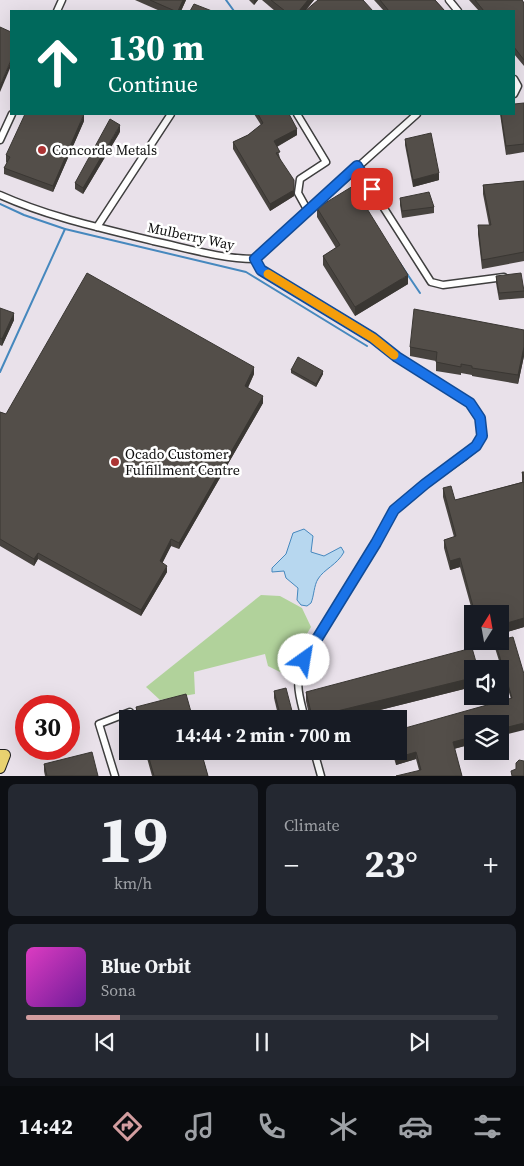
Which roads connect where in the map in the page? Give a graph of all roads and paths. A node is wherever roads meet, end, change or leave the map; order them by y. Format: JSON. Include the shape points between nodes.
{"nodes":[{"id":1,"x":449,"y":0,"type":"edge"},
{"id":2,"x":457,"y":10,"type":"edge"},
{"id":3,"x":515,"y":81,"type":"edge"},
{"id":4,"x":515,"y":92,"type":"edge"},
{"id":5,"x":12,"y":115,"type":"edge"},
{"id":6,"x":170,"y":115,"type":"edge"},
{"id":7,"x":298,"y":115,"type":"edge"},
{"id":8,"x":415,"y":115,"type":"edge"},
{"id":9,"x":0,"y":140,"type":"edge"},
{"id":10,"x":357,"y":166,"type":"junction"},
{"id":11,"x":0,"y":195,"type":"edge"},
{"id":12,"x":308,"y":210,"type":"junction"},
{"id":13,"x":97,"y":227,"type":"junction"},
{"id":14,"x":255,"y":259,"type":"junction"},
{"id":15,"x":515,"y":275,"type":"edge"},
{"id":16,"x":303,"y":710,"type":"edge"},
{"id":17,"x":119,"y":716,"type":"edge"},
{"id":18,"x":0,"y":755,"type":"edge"},
{"id":19,"x":317,"y":760,"type":"edge"},
{"id":20,"x":0,"y":768,"type":"edge"},
{"id":21,"x":115,"y":776,"type":"edge"},
{"id":22,"x":321,"y":776,"type":"edge"}],
"edges":[{"from":1,"to":2,"type":"street"},
{"from":3,"to":4,"type":"street","via":[[518,86]]},
{"from":5,"to":9,"type":"street"},
{"from":6,"to":13,"type":"street"},
{"from":7,"to":12,"type":"street","via":[[326,162],[300,179],[298,193]]},
{"from":8,"to":10,"type":"street"},
{"from":10,"to":12,"type":"street"},
{"from":10,"to":15,"type":"street","via":[[431,282],[443,285]]},
{"from":11,"to":13,"type":"street","name":"Mulberry Way","via":[[55,216]]},
{"from":12,"to":14,"type":"street"},
{"from":13,"to":14,"type":"street","name":"Mulberry Way","via":[[237,259]]},
{"from":14,"to":16,"type":"street","via":[[261,270],[373,338],[470,403],[480,418],[482,436],[476,446],[394,510],[304,660],[297,688]]},
{"from":17,"to":21,"type":"street","via":[[99,724]]},
{"from":18,"to":20,"type":"main road","via":[[5,754]]},
{"from":19,"to":22,"type":"street"}]}
